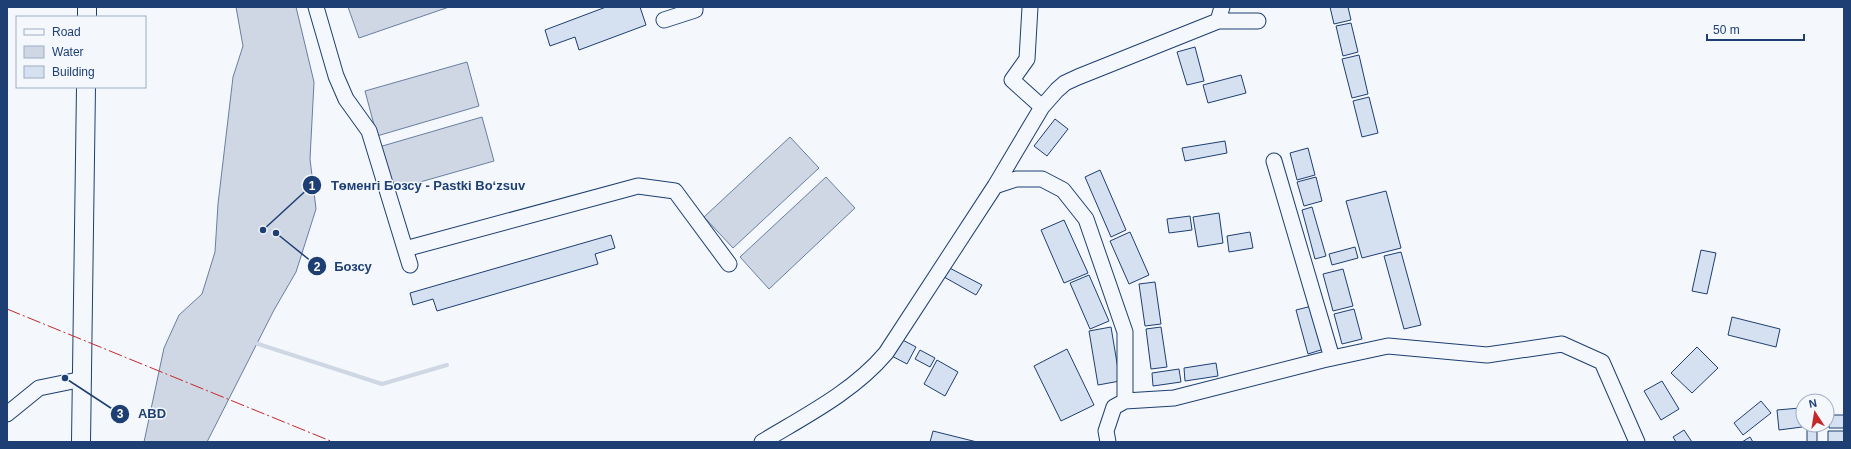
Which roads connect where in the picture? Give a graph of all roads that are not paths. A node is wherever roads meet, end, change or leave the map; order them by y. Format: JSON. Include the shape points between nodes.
{"nodes":[{"id":1,"x":316,"y":7,"type":"edge"},
{"id":2,"x":695,"y":7,"type":"edge"},
{"id":3,"x":1030,"y":7,"type":"edge"},
{"id":4,"x":1220,"y":14,"type":"edge"},
{"id":5,"x":664,"y":20,"type":"dead end"},
{"id":6,"x":1258,"y":20,"type":"dead end"},
{"id":7,"x":86,"y":88,"type":"edge"},
{"id":8,"x":1042,"y":108,"type":"junction"},
{"id":9,"x":1274,"y":161,"type":"dead end"},
{"id":10,"x":995,"y":186,"type":"junction"},
{"id":11,"x":405,"y":249,"type":"junction"},
{"id":12,"x":729,"y":264,"type":"dead end"},
{"id":13,"x":410,"y":265,"type":"dead end"},
{"id":14,"x":1332,"y":358,"type":"junction"},
{"id":15,"x":83,"y":379,"type":"junction"},
{"id":16,"x":1125,"y":401,"type":"junction"},
{"id":17,"x":7,"y":414,"type":"edge"},
{"id":18,"x":81,"y":442,"type":"edge"},
{"id":19,"x":762,"y":442,"type":"edge"},
{"id":20,"x":1108,"y":442,"type":"edge"},
{"id":21,"x":1637,"y":442,"type":"edge"}],
"edges":[{"from":1,"to":11,"type":"street","via":[[336,76],[346,99],[369,131]]},
{"from":2,"to":5,"type":"street","via":[[694,10]]},
{"from":3,"to":8,"type":"street","via":[[1027,59],[1012,80]]},
{"from":4,"to":6,"type":"street"},
{"from":4,"to":8,"type":"street","via":[[1066,83]]},
{"from":7,"to":15,"type":"main road"},
{"from":8,"to":10,"type":"street"},
{"from":9,"to":14,"type":"street"},
{"from":10,"to":16,"type":"street","via":[[1016,180],[1042,179],[1063,190],[1086,219],[1125,332]]},
{"from":10,"to":19,"type":"street","via":[[886,353],[873,368],[833,399]]},
{"from":11,"to":12,"type":"street","via":[[638,186],[676,191]]},
{"from":11,"to":13,"type":"street"},
{"from":14,"to":16,"type":"street","via":[[1174,398]]},
{"from":14,"to":21,"type":"street","via":[[1388,346],[1487,355],[1562,344],[1602,362]]},
{"from":15,"to":17,"type":"street","via":[[39,388]]},
{"from":15,"to":18,"type":"main road"},
{"from":16,"to":20,"type":"street","via":[[1114,407],[1106,431]]}]}
